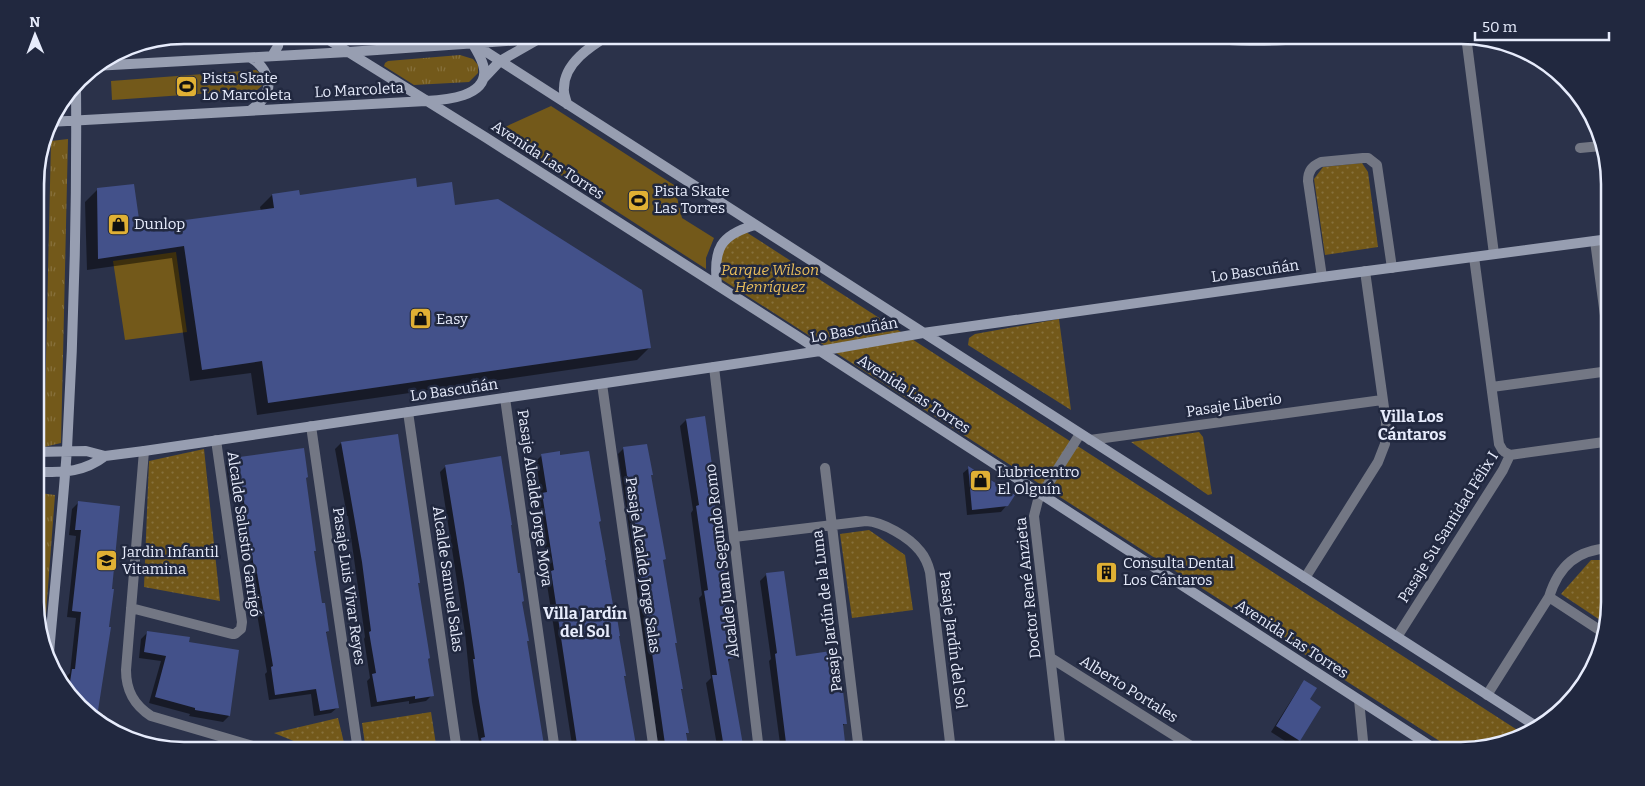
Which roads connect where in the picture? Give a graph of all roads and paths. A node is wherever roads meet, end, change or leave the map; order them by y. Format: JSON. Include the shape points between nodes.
{"nodes":[{"id":1,"x":278,"y":44,"type":"edge"},
{"id":2,"x":335,"y":44,"type":"edge"},
{"id":3,"x":458,"y":44,"type":"edge"},
{"id":4,"x":472,"y":44,"type":"edge"},
{"id":5,"x":474,"y":44,"type":"edge"},
{"id":6,"x":531,"y":44,"type":"edge"},
{"id":7,"x":594,"y":44,"type":"edge"},
{"id":8,"x":1467,"y":44,"type":"edge"},
{"id":9,"x":348,"y":52,"type":"junction"},
{"id":10,"x":272,"y":56,"type":"junction"},
{"id":11,"x":251,"y":58,"type":"junction"},
{"id":12,"x":500,"y":61,"type":"junction"},
{"id":13,"x":109,"y":65,"type":"edge"},
{"id":14,"x":483,"y":79,"type":"junction"},
{"id":15,"x":76,"y":95,"type":"edge"},
{"id":16,"x":426,"y":102,"type":"junction"},
{"id":17,"x":567,"y":104,"type":"junction"},
{"id":18,"x":252,"y":110,"type":"junction"},
{"id":19,"x":76,"y":121,"type":"junction"},
{"id":20,"x":58,"y":122,"type":"edge"},
{"id":21,"x":1596,"y":146,"type":"edge"},
{"id":22,"x":1580,"y":148,"type":"dead end"},
{"id":23,"x":755,"y":225,"type":"junction"},
{"id":24,"x":1601,"y":240,"type":"edge"},
{"id":25,"x":1595,"y":241,"type":"junction"},
{"id":26,"x":1494,"y":254,"type":"junction"},
{"id":27,"x":1474,"y":257,"type":"junction"},
{"id":28,"x":1392,"y":268,"type":"junction"},
{"id":29,"x":1365,"y":271,"type":"junction"},
{"id":30,"x":1322,"y":277,"type":"junction"},
{"id":31,"x":717,"y":285,"type":"junction"},
{"id":32,"x":1601,"y":286,"type":"edge"},
{"id":33,"x":923,"y":333,"type":"junction"},
{"id":34,"x":820,"y":351,"type":"junction"},
{"id":35,"x":714,"y":367,"type":"junction"},
{"id":36,"x":1601,"y":372,"type":"edge"},
{"id":37,"x":602,"y":384,"type":"junction"},
{"id":38,"x":1492,"y":387,"type":"junction"},
{"id":39,"x":505,"y":398,"type":"junction"},
{"id":40,"x":1382,"y":400,"type":"junction"},
{"id":41,"x":408,"y":412,"type":"junction"},
{"id":42,"x":310,"y":426,"type":"junction"},
{"id":43,"x":1080,"y":434,"type":"junction"},
{"id":44,"x":216,"y":440,"type":"junction"},
{"id":45,"x":1090,"y":440,"type":"junction"},
{"id":46,"x":1601,"y":442,"type":"edge"},
{"id":47,"x":66,"y":451,"type":"junction"},
{"id":48,"x":144,"y":451,"type":"junction"},
{"id":49,"x":44,"y":452,"type":"edge"},
{"id":50,"x":1510,"y":455,"type":"junction"},
{"id":51,"x":105,"y":456,"type":"junction"},
{"id":52,"x":825,"y":468,"type":"dead end"},
{"id":53,"x":44,"y":472,"type":"edge"},
{"id":54,"x":65,"y":472,"type":"junction"},
{"id":55,"x":1042,"y":494,"type":"junction"},
{"id":56,"x":832,"y":524,"type":"junction"},
{"id":57,"x":734,"y":537,"type":"junction"},
{"id":58,"x":1601,"y":549,"type":"edge"},
{"id":59,"x":1305,"y":578,"type":"junction"},
{"id":60,"x":1549,"y":597,"type":"junction"},
{"id":61,"x":131,"y":608,"type":"junction"},
{"id":62,"x":1599,"y":630,"type":"edge"},
{"id":63,"x":1398,"y":637,"type":"junction"},
{"id":64,"x":50,"y":642,"type":"edge"},
{"id":65,"x":1051,"y":658,"type":"junction"},
{"id":66,"x":1488,"y":695,"type":"junction"},
{"id":67,"x":1359,"y":700,"type":"junction"},
{"id":68,"x":1531,"y":723,"type":"edge"},
{"id":69,"x":239,"y":742,"type":"edge"},
{"id":70,"x":357,"y":742,"type":"edge"},
{"id":71,"x":456,"y":742,"type":"edge"},
{"id":72,"x":554,"y":742,"type":"edge"},
{"id":73,"x":653,"y":742,"type":"edge"},
{"id":74,"x":758,"y":742,"type":"edge"},
{"id":75,"x":858,"y":742,"type":"edge"},
{"id":76,"x":950,"y":742,"type":"edge"},
{"id":77,"x":1060,"y":742,"type":"edge"},
{"id":78,"x":1176,"y":742,"type":"edge"},
{"id":79,"x":1363,"y":742,"type":"edge"},
{"id":80,"x":1424,"y":742,"type":"edge"}],
"edges":[{"from":1,"to":10,"type":"street"},
{"from":2,"to":9,"type":"street","name":"Avenida Las Torres"},
{"from":3,"to":9,"type":"street","name":"Lo Marcoleta"},
{"from":4,"to":14,"type":"street","via":[[483,65]]},
{"from":5,"to":12,"type":"street"},
{"from":6,"to":12,"type":"street","name":"Lo Marcoleta"},
{"from":7,"to":17,"type":"street","via":[[567,74],[564,88]]},
{"from":8,"to":26,"type":"street"},
{"from":9,"to":10,"type":"street","name":"Lo Marcoleta"},
{"from":9,"to":16,"type":"street","name":"Avenida Las Torres"},
{"from":10,"to":11,"type":"street","name":"Lo Marcoleta"},
{"from":11,"to":13,"type":"street","name":"Lo Marcoleta"},
{"from":11,"to":18,"type":"street","via":[[264,68],[268,77],[264,98]]},
{"from":12,"to":14,"type":"street","name":"Lo Marcoleta"},
{"from":12,"to":17,"type":"street"},
{"from":14,"to":16,"type":"street","name":"Lo Marcoleta","via":[[468,93]]},
{"from":15,"to":19,"type":"street"},
{"from":16,"to":18,"type":"street","name":"Lo Marcoleta"},
{"from":16,"to":31,"type":"street","name":"Avenida Las Torres"},
{"from":17,"to":23,"type":"street"},
{"from":18,"to":19,"type":"street","name":"Lo Marcoleta"},
{"from":19,"to":20,"type":"street","name":"Lo Marcoleta"},
{"from":19,"to":47,"type":"street","via":[[73,316]]},
{"from":21,"to":22,"type":"street"},
{"from":23,"to":31,"type":"street","via":[[735,232],[723,241],[716,258]]},
{"from":23,"to":33,"type":"street"},
{"from":24,"to":25,"type":"street","name":"Lo Bascuñán"},
{"from":25,"to":26,"type":"street","name":"Lo Bascuñán"},
{"from":25,"to":32,"type":"street"},
{"from":26,"to":27,"type":"street","name":"Lo Bascuñán"},
{"from":27,"to":28,"type":"street","name":"Lo Bascuñán"},
{"from":27,"to":38,"type":"street","name":"Pasaje Su Santidad Félix I"},
{"from":28,"to":29,"type":"street","name":"Lo Bascuñán"},
{"from":28,"to":30,"type":"street","via":[[1376,165],[1368,158],[1321,162],[1311,169],[1308,181]]},
{"from":29,"to":30,"type":"street","name":"Lo Bascuñán"},
{"from":29,"to":40,"type":"street"},
{"from":30,"to":33,"type":"street","name":"Lo Bascuñán"},
{"from":31,"to":34,"type":"street","name":"Avenida Las Torres"},
{"from":33,"to":34,"type":"street","name":"Lo Bascuñán"},
{"from":33,"to":43,"type":"street"},
{"from":34,"to":35,"type":"street","name":"Lo Bascuñán"},
{"from":34,"to":55,"type":"street","name":"Avenida Las Torres"},
{"from":35,"to":37,"type":"street","name":"Lo Bascuñán"},
{"from":35,"to":57,"type":"street","name":"Alcalde Juan Segundo Romo"},
{"from":36,"to":38,"type":"street"},
{"from":37,"to":39,"type":"street","name":"Lo Bascuñán"},
{"from":37,"to":73,"type":"street","name":"Pasaje Alcalde Jorge Salas"},
{"from":38,"to":50,"type":"street","name":"Pasaje Su Santidad Félix I","via":[[1500,448]]},
{"from":39,"to":41,"type":"street","name":"Lo Bascuñán"},
{"from":39,"to":72,"type":"street","name":"Pasaje Alcalde Jorge Moya"},
{"from":40,"to":45,"type":"street","name":"Pasaje Liberio"},
{"from":40,"to":59,"type":"street","via":[[1386,433],[1382,453]]},
{"from":41,"to":42,"type":"street","name":"Lo Bascuñán"},
{"from":41,"to":71,"type":"street","name":"Alcalde Samuel Salas"},
{"from":42,"to":44,"type":"street","name":"Lo Bascuñán"},
{"from":42,"to":70,"type":"street","name":"Pasaje Luis Vivar Reyes"},
{"from":43,"to":45,"type":"street"},
{"from":43,"to":55,"type":"street","name":"Doctor René Anzieta"},
{"from":44,"to":48,"type":"street","name":"Lo Bascuñán"},
{"from":44,"to":61,"type":"street","name":"Alcalde Salustio Garrigó","via":[[242,625],[238,632],[227,634]]},
{"from":45,"to":59,"type":"street"},
{"from":46,"to":50,"type":"street"},
{"from":47,"to":49,"type":"street","name":"Lo Bascuñán"},
{"from":47,"to":51,"type":"street","name":"Lo Bascuñán","via":[[86,450]]},
{"from":47,"to":54,"type":"street"},
{"from":48,"to":51,"type":"street","name":"Lo Bascuñán"},
{"from":48,"to":61,"type":"street"},
{"from":50,"to":63,"type":"street","name":"Pasaje Su Santidad Félix I"},
{"from":51,"to":54,"type":"street","name":"Lo Bascuñán","via":[[85,468]]},
{"from":52,"to":56,"type":"street","name":"Pasaje Jardín de la Luna"},
{"from":53,"to":54,"type":"street","name":"Lo Bascuñán"},
{"from":54,"to":64,"type":"street"},
{"from":55,"to":65,"type":"street","name":"Doctor René Anzieta","via":[[1034,516]]},
{"from":55,"to":67,"type":"street","name":"Avenida Las Torres"},
{"from":56,"to":57,"type":"street","name":"Pasaje Jardín del Sol"},
{"from":56,"to":75,"type":"street","name":"Pasaje Jardín de la Luna"},
{"from":56,"to":76,"type":"street","name":"Pasaje Jardín del Sol","via":[[866,520],[880,523],[914,543],[924,556],[930,572]]},
{"from":57,"to":74,"type":"street","name":"Alcalde Juan Segundo Romo"},
{"from":58,"to":60,"type":"street","via":[[1592,550],[1566,565]]},
{"from":59,"to":63,"type":"street"},
{"from":60,"to":62,"type":"street"},
{"from":60,"to":66,"type":"street"},
{"from":61,"to":69,"type":"street","via":[[126,678],[136,704],[156,718]]},
{"from":63,"to":66,"type":"street"},
{"from":65,"to":77,"type":"street","name":"Doctor René Anzieta"},
{"from":65,"to":78,"type":"street","name":"Alberto Portales"},
{"from":66,"to":68,"type":"street"},
{"from":67,"to":79,"type":"street"},
{"from":67,"to":80,"type":"street","name":"Avenida Las Torres"}]}
